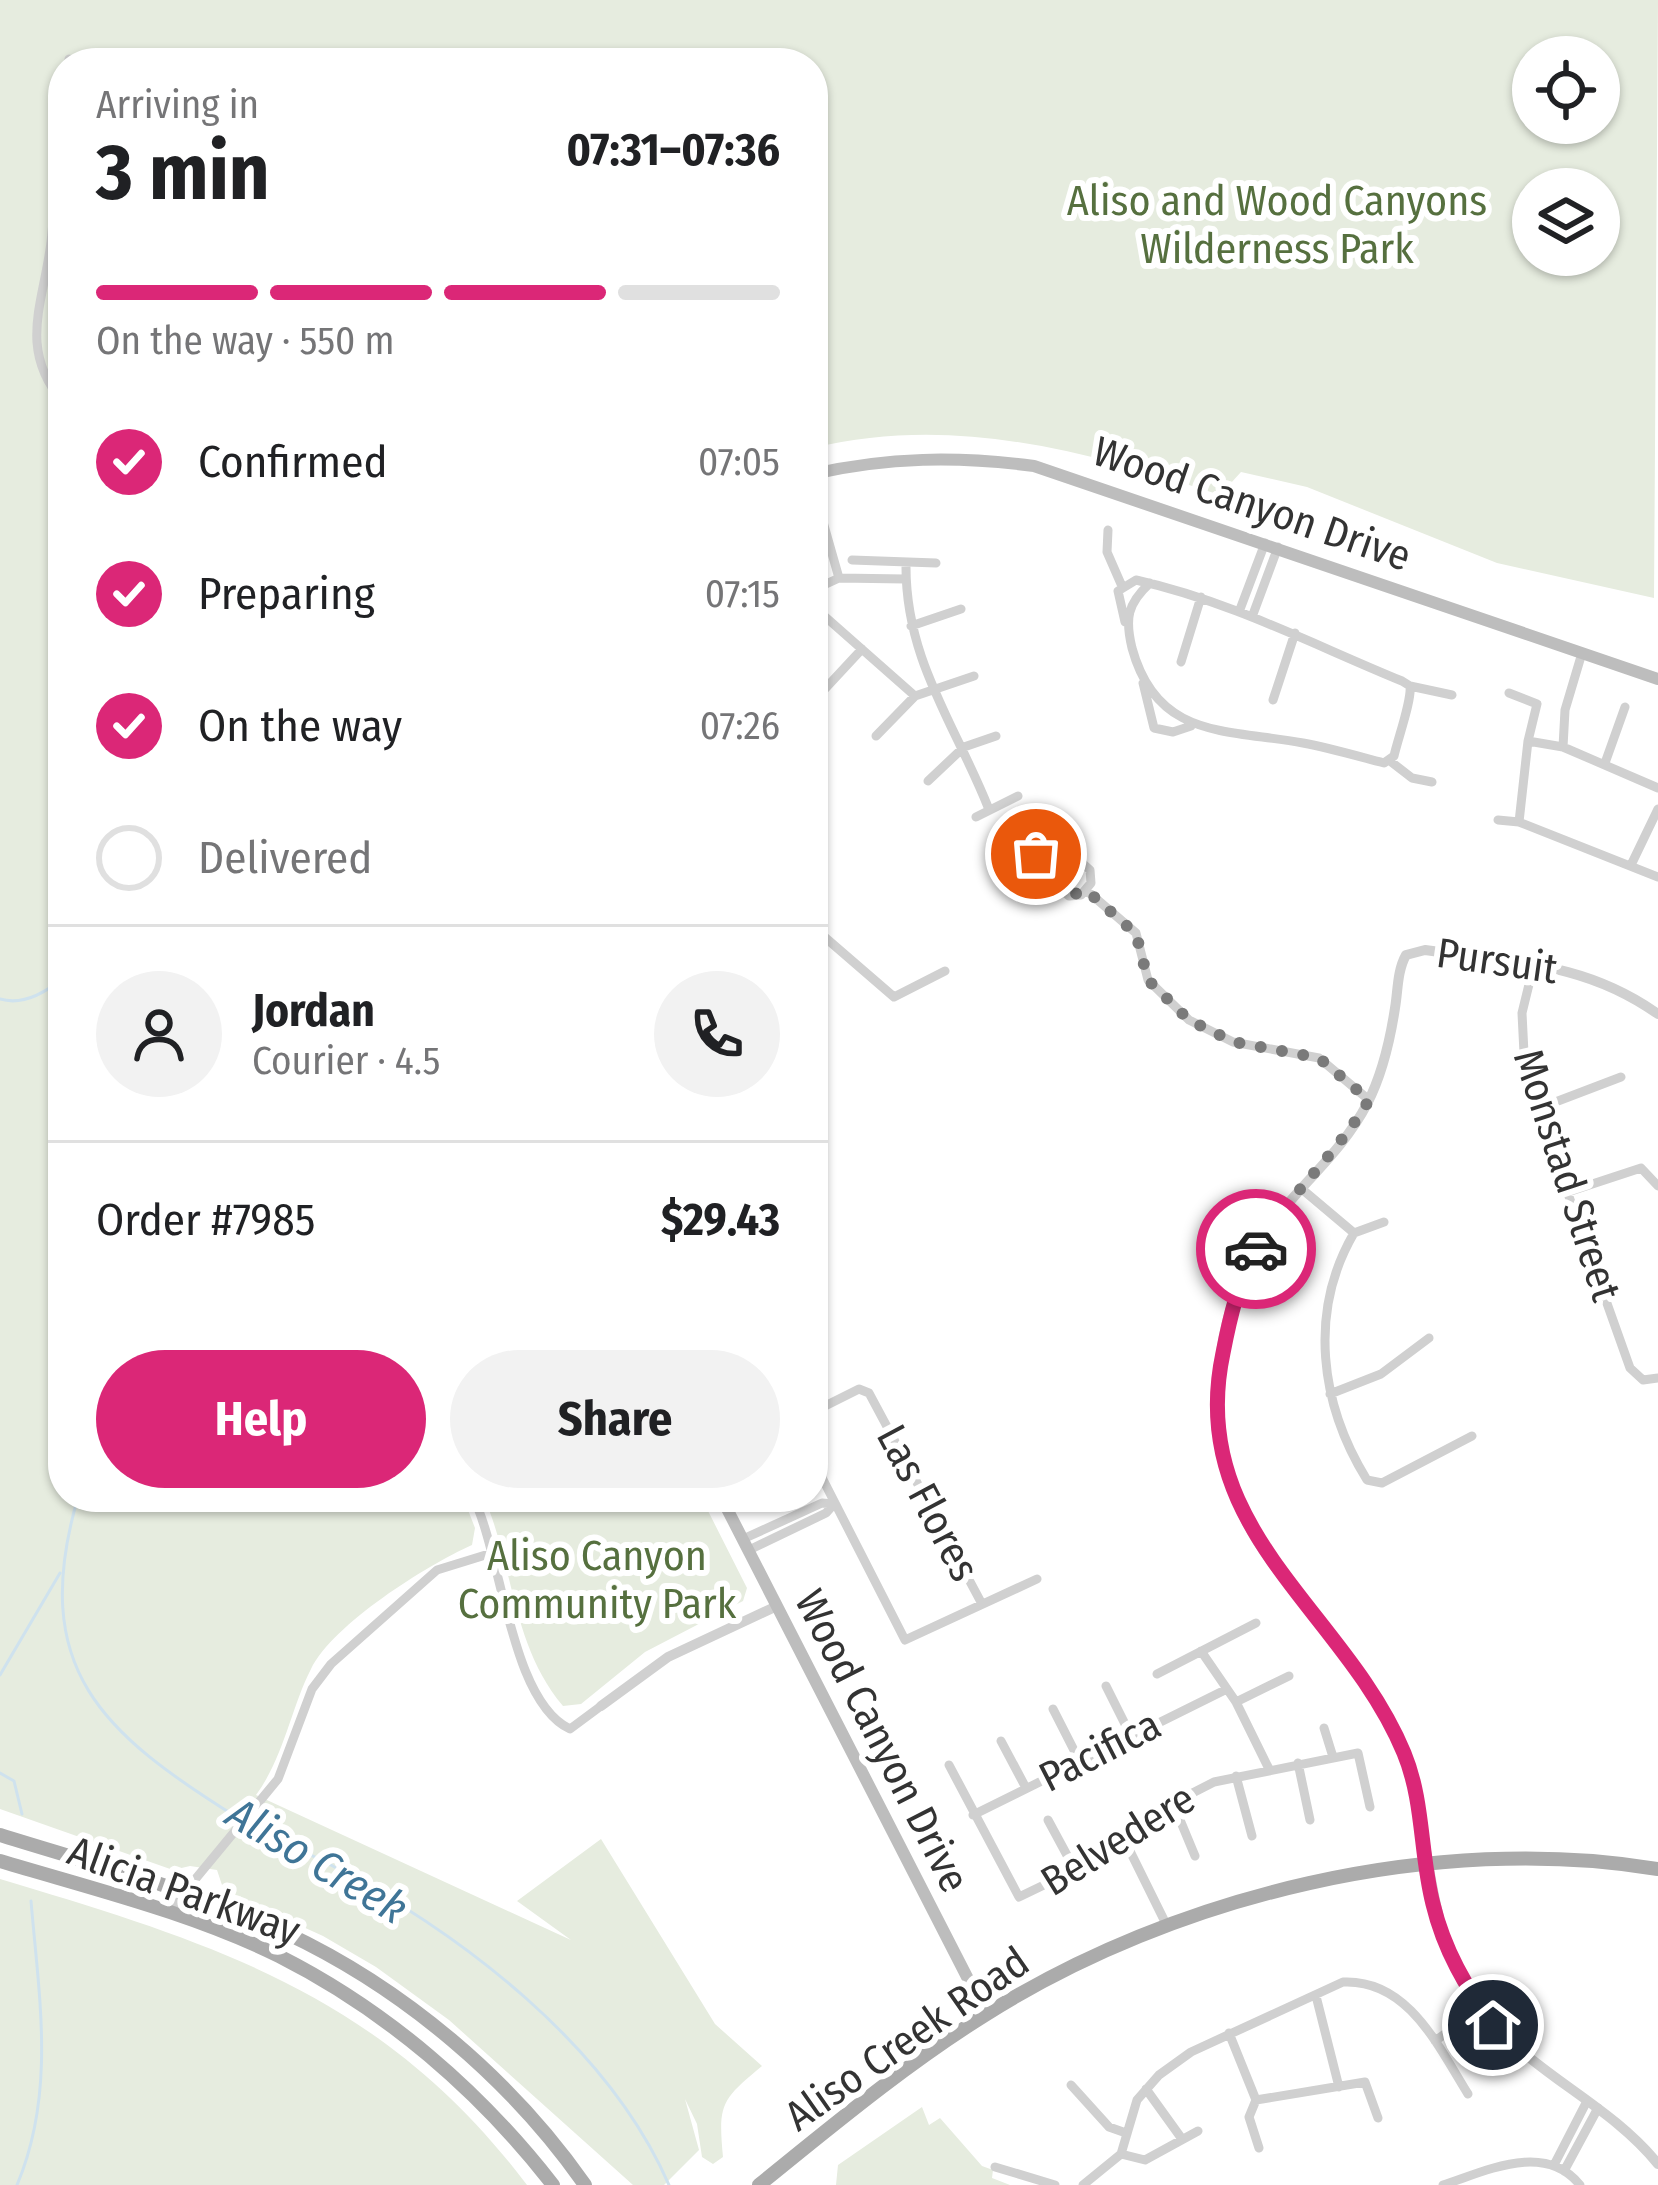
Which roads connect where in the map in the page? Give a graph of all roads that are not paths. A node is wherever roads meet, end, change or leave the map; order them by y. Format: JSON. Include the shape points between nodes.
{"nodes":[{"id":1,"x":48,"y":261,"type":"edge"},
{"id":2,"x":48,"y":377,"type":"edge"},
{"id":3,"x":828,"y":471,"type":"edge"},
{"id":4,"x":1108,"y":530,"type":"dead end"},
{"id":5,"x":828,"y":542,"type":"edge"},
{"id":6,"x":1271,"y":545,"type":"junction"},
{"id":7,"x":852,"y":560,"type":"dead end"},
{"id":8,"x":937,"y":563,"type":"dead end"},
{"id":9,"x":906,"y":564,"type":"junction"},
{"id":10,"x":838,"y":578,"type":"junction"},
{"id":11,"x":905,"y":579,"type":"junction"},
{"id":12,"x":828,"y":583,"type":"edge"},
{"id":13,"x":1150,"y":583,"type":"junction"},
{"id":14,"x":1121,"y":584,"type":"junction"},
{"id":15,"x":1202,"y":597,"type":"junction"},
{"id":16,"x":962,"y":608,"type":"dead end"},
{"id":17,"x":1239,"y":612,"type":"junction"},
{"id":18,"x":1252,"y":617,"type":"junction"},
{"id":19,"x":828,"y":619,"type":"edge"},
{"id":20,"x":1126,"y":622,"type":"junction"},
{"id":21,"x":911,"y":626,"type":"junction"},
{"id":22,"x":1295,"y":633,"type":"junction"},
{"id":23,"x":862,"y":649,"type":"junction"},
{"id":24,"x":1582,"y":652,"type":"junction"},
{"id":25,"x":1181,"y":662,"type":"dead end"},
{"id":26,"x":974,"y":676,"type":"dead end"},
{"id":27,"x":1142,"y":678,"type":"junction"},
{"id":28,"x":1658,"y":680,"type":"edge"},
{"id":29,"x":828,"y":686,"type":"edge"},
{"id":30,"x":1410,"y":686,"type":"junction"},
{"id":31,"x":932,"y":691,"type":"junction"},
{"id":32,"x":1509,"y":693,"type":"dead end"},
{"id":33,"x":1452,"y":694,"type":"dead end"},
{"id":34,"x":915,"y":696,"type":"junction"},
{"id":35,"x":1273,"y":700,"type":"dead end"},
{"id":36,"x":1624,"y":707,"type":"dead end"},
{"id":37,"x":1191,"y":726,"type":"junction"},
{"id":38,"x":876,"y":736,"type":"dead end"},
{"id":39,"x":996,"y":736,"type":"dead end"},
{"id":40,"x":1528,"y":741,"type":"junction"},
{"id":41,"x":1563,"y":747,"type":"junction"},
{"id":42,"x":964,"y":748,"type":"junction"},
{"id":43,"x":1390,"y":760,"type":"junction"},
{"id":44,"x":1606,"y":763,"type":"junction"},
{"id":45,"x":928,"y":781,"type":"dead end"},
{"id":46,"x":1432,"y":782,"type":"dead end"},
{"id":47,"x":1658,"y":788,"type":"edge"},
{"id":48,"x":1018,"y":796,"type":"dead end"},
{"id":49,"x":988,"y":807,"type":"junction"},
{"id":50,"x":1658,"y":809,"type":"edge"},
{"id":51,"x":976,"y":817,"type":"dead end"},
{"id":52,"x":1498,"y":820,"type":"dead end"},
{"id":53,"x":1519,"y":822,"type":"junction"},
{"id":54,"x":1632,"y":863,"type":"junction"},
{"id":55,"x":1658,"y":877,"type":"edge"},
{"id":56,"x":1086,"y":890,"type":"junction"},
{"id":57,"x":828,"y":940,"type":"edge"},
{"id":58,"x":1534,"y":964,"type":"junction"},
{"id":59,"x":945,"y":970,"type":"dead end"},
{"id":60,"x":1658,"y":1015,"type":"edge"},
{"id":61,"x":1621,"y":1077,"type":"dead end"},
{"id":62,"x":1369,"y":1100,"type":"junction"},
{"id":63,"x":1538,"y":1109,"type":"junction"},
{"id":64,"x":1658,"y":1186,"type":"edge"},
{"id":65,"x":1303,"y":1190,"type":"junction"},
{"id":66,"x":1568,"y":1192,"type":"junction"},
{"id":67,"x":1384,"y":1222,"type":"dead end"},
{"id":68,"x":1354,"y":1234,"type":"junction"},
{"id":69,"x":1429,"y":1338,"type":"dead end"},
{"id":70,"x":1658,"y":1378,"type":"edge"},
{"id":71,"x":1330,"y":1394,"type":"junction"},
{"id":72,"x":828,"y":1404,"type":"edge"},
{"id":73,"x":1472,"y":1436,"type":"dead end"},
{"id":74,"x":828,"y":1491,"type":"edge"},
{"id":75,"x":834,"y":1504,"type":"junction"},
{"id":76,"x":828,"y":1511,"type":"edge"},
{"id":77,"x":478,"y":1512,"type":"edge"},
{"id":78,"x":729,"y":1512,"type":"edge"},
{"id":79,"x":827,"y":1512,"type":"edge"},
{"id":80,"x":746,"y":1545,"type":"junction"},
{"id":81,"x":492,"y":1553,"type":"junction"},
{"id":82,"x":1037,"y":1579,"type":"dead end"},
{"id":83,"x":982,"y":1604,"type":"junction"},
{"id":84,"x":777,"y":1606,"type":"junction"},
{"id":85,"x":1256,"y":1623,"type":"dead end"},
{"id":86,"x":1201,"y":1651,"type":"junction"},
{"id":87,"x":1157,"y":1674,"type":"dead end"},
{"id":88,"x":1289,"y":1676,"type":"dead end"},
{"id":89,"x":1106,"y":1686,"type":"dead end"},
{"id":90,"x":1227,"y":1689,"type":"junction"},
{"id":91,"x":1236,"y":1702,"type":"junction"},
{"id":92,"x":601,"y":1706,"type":"joint"},
{"id":93,"x":1053,"y":1709,"type":"dead end"},
{"id":94,"x":1324,"y":1728,"type":"dead end"},
{"id":95,"x":1131,"y":1736,"type":"junction"},
{"id":96,"x":1001,"y":1741,"type":"dead end"},
{"id":97,"x":1333,"y":1757,"type":"junction"},
{"id":98,"x":1078,"y":1760,"type":"junction"},
{"id":99,"x":1298,"y":1763,"type":"junction"},
{"id":100,"x":949,"y":1766,"type":"dead end"},
{"id":101,"x":1269,"y":1769,"type":"junction"},
{"id":102,"x":1236,"y":1776,"type":"junction"},
{"id":103,"x":1026,"y":1787,"type":"junction"},
{"id":104,"x":1173,"y":1803,"type":"junction"},
{"id":105,"x":1370,"y":1807,"type":"dead end"},
{"id":106,"x":973,"y":1815,"type":"junction"},
{"id":107,"x":1048,"y":1820,"type":"dead end"},
{"id":108,"x":1310,"y":1820,"type":"dead end"},
{"id":109,"x":0,"y":1835,"type":"edge"},
{"id":110,"x":1252,"y":1836,"type":"dead end"},
{"id":111,"x":1127,"y":1845,"type":"junction"},
{"id":112,"x":1195,"y":1856,"type":"dead end"},
{"id":113,"x":0,"y":1861,"type":"edge"},
{"id":114,"x":1427,"y":1862,"type":"junction"},
{"id":115,"x":1658,"y":1869,"type":"edge"},
{"id":116,"x":1075,"y":1870,"type":"junction"},
{"id":117,"x":184,"y":1893,"type":"junction"},
{"id":118,"x":168,"y":1913,"type":"junction"},
{"id":119,"x":1167,"y":1926,"type":"junction"},
{"id":120,"x":1316,"y":1996,"type":"junction"},
{"id":121,"x":1481,"y":2008,"type":"junction"},
{"id":122,"x":986,"y":2014,"type":"junction"},
{"id":123,"x":1229,"y":2033,"type":"junction"},
{"id":124,"x":1435,"y":2041,"type":"junction"},
{"id":125,"x":1071,"y":2085,"type":"dead end"},
{"id":126,"x":1339,"y":2086,"type":"junction"},
{"id":127,"x":1146,"y":2089,"type":"junction"},
{"id":128,"x":1468,"y":2094,"type":"dead end"},
{"id":129,"x":1256,"y":2100,"type":"junction"},
{"id":130,"x":1592,"y":2104,"type":"junction"},
{"id":131,"x":1378,"y":2118,"type":"dead end"},
{"id":132,"x":1198,"y":2131,"type":"dead end"},
{"id":133,"x":1126,"y":2133,"type":"junction"},
{"id":134,"x":1182,"y":2139,"type":"junction"},
{"id":135,"x":1259,"y":2148,"type":"dead end"},
{"id":136,"x":1121,"y":2154,"type":"junction"},
{"id":137,"x":1658,"y":2164,"type":"edge"},
{"id":138,"x":995,"y":2167,"type":"dead end"},
{"id":139,"x":1559,"y":2168,"type":"junction"},
{"id":140,"x":1018,"y":2180,"type":"edge"},
{"id":141,"x":1467,"y":2181,"type":"edge"},
{"id":142,"x":553,"y":2185,"type":"edge"},
{"id":143,"x":584,"y":2185,"type":"edge"},
{"id":144,"x":759,"y":2185,"type":"edge"},
{"id":145,"x":1055,"y":2185,"type":"edge"},
{"id":146,"x":1083,"y":2185,"type":"edge"},
{"id":147,"x":1443,"y":2185,"type":"edge"},
{"id":148,"x":1580,"y":2185,"type":"edge"}],
"edges":[{"from":1,"to":2,"type":"street","via":[[33,322]]},
{"from":3,"to":6,"type":"main road","name":"Wood Canyon Drive","via":[[944,457],[1034,466]]},
{"from":4,"to":14,"type":"street"},
{"from":5,"to":10,"type":"street"},
{"from":6,"to":17,"type":"street"},
{"from":6,"to":18,"type":"street"},
{"from":6,"to":24,"type":"main road","name":"Wood Canyon Drive"},
{"from":7,"to":9,"type":"street"},
{"from":8,"to":9,"type":"street"},
{"from":9,"to":11,"type":"street"},
{"from":10,"to":11,"type":"street"},
{"from":10,"to":12,"type":"street"},
{"from":11,"to":21,"type":"street"},
{"from":13,"to":14,"type":"street"},
{"from":13,"to":15,"type":"street"},
{"from":13,"to":20,"type":"street"},
{"from":14,"to":20,"type":"street"},
{"from":15,"to":17,"type":"street"},
{"from":15,"to":25,"type":"street"},
{"from":16,"to":21,"type":"street"},
{"from":17,"to":18,"type":"street"},
{"from":18,"to":22,"type":"street"},
{"from":19,"to":23,"type":"street"},
{"from":20,"to":27,"type":"street"},
{"from":21,"to":31,"type":"street"},
{"from":22,"to":30,"type":"street"},
{"from":22,"to":35,"type":"street"},
{"from":23,"to":29,"type":"street"},
{"from":23,"to":34,"type":"street"},
{"from":24,"to":28,"type":"main road","name":"Wood Canyon Drive"},
{"from":24,"to":41,"type":"street"},
{"from":26,"to":31,"type":"street"},
{"from":27,"to":37,"type":"street"},
{"from":27,"to":37,"type":"street","via":[[1154,728]]},
{"from":30,"to":33,"type":"street"},
{"from":30,"to":43,"type":"street"},
{"from":31,"to":34,"type":"street"},
{"from":31,"to":42,"type":"street"},
{"from":32,"to":40,"type":"street","via":[[1537,704]]},
{"from":34,"to":38,"type":"street"},
{"from":36,"to":44,"type":"street"},
{"from":37,"to":43,"type":"street"},
{"from":39,"to":42,"type":"street"},
{"from":40,"to":41,"type":"street"},
{"from":40,"to":53,"type":"street"},
{"from":41,"to":44,"type":"street"},
{"from":42,"to":45,"type":"street"},
{"from":42,"to":49,"type":"street"},
{"from":43,"to":46,"type":"street"},
{"from":44,"to":47,"type":"street"},
{"from":48,"to":49,"type":"street"},
{"from":49,"to":51,"type":"street"},
{"from":50,"to":54,"type":"street"},
{"from":52,"to":53,"type":"street"},
{"from":53,"to":54,"type":"street"},
{"from":54,"to":55,"type":"street"},
{"from":56,"to":56,"type":"street","via":[[1090,870],[1059,842],[1042,846],[1036,868],[1069,896]]},
{"from":56,"to":62,"type":"street","via":[[1136,934],[1148,980],[1189,1020],[1234,1042],[1319,1058]]},
{"from":57,"to":59,"type":"street","via":[[895,997]]},
{"from":58,"to":60,"type":"street","name":"Pursuit","via":[[1599,978]]},
{"from":58,"to":62,"type":"street","name":"Pursuit","via":[[1425,950],[1406,956]]},
{"from":58,"to":63,"type":"street","name":"Monstad Street","via":[[1521,1045]]},
{"from":61,"to":63,"type":"street"},
{"from":62,"to":65,"type":"street","name":"Pursuit"},
{"from":63,"to":66,"type":"street","name":"Monstad Street"},
{"from":64,"to":66,"type":"street","via":[[1641,1168]]},
{"from":65,"to":68,"type":"street"},
{"from":65,"to":114,"type":"street","name":"Pursuit","via":[[1272,1221],[1235,1300],[1218,1377],[1224,1465],[1262,1549],[1391,1724],[1413,1783]]},
{"from":66,"to":70,"type":"street","name":"Monstad Street","via":[[1630,1368],[1643,1380]]},
{"from":67,"to":68,"type":"street"},
{"from":68,"to":71,"type":"street","via":[[1325,1309]]},
{"from":69,"to":71,"type":"street","via":[[1381,1374]]},
{"from":71,"to":73,"type":"street","via":[[1367,1480],[1382,1484]]},
{"from":72,"to":83,"type":"street","name":"Las Flores","via":[[859,1389],[869,1393]]},
{"from":74,"to":75,"type":"street","name":"Las Flores"},
{"from":75,"to":76,"type":"street","name":"Las Flores"},
{"from":75,"to":83,"type":"street","name":"Las Flores","via":[[905,1640]]},
{"from":77,"to":81,"type":"street"},
{"from":78,"to":80,"type":"main road","name":"Wood Canyon Drive"},
{"from":79,"to":80,"type":"street","name":"Las Flores"},
{"from":80,"to":84,"type":"main road","name":"Wood Canyon Drive"},
{"from":81,"to":92,"type":"street","via":[[519,1655],[557,1722],[574,1729]]},
{"from":81,"to":117,"type":"street","via":[[437,1570],[331,1664],[265,1796]]},
{"from":82,"to":83,"type":"street","name":"Las Flores"},
{"from":84,"to":92,"type":"street","via":[[668,1657]]},
{"from":84,"to":122,"type":"main road","name":"Wood Canyon Drive"},
{"from":85,"to":86,"type":"street"},
{"from":86,"to":87,"type":"street"},
{"from":86,"to":90,"type":"street"},
{"from":88,"to":91,"type":"street"},
{"from":89,"to":95,"type":"street"},
{"from":90,"to":91,"type":"street"},
{"from":90,"to":95,"type":"street","name":"Pacifica"},
{"from":91,"to":101,"type":"street"},
{"from":93,"to":98,"type":"street"},
{"from":94,"to":97,"type":"street"},
{"from":95,"to":98,"type":"street","name":"Pacifica"},
{"from":96,"to":103,"type":"street"},
{"from":97,"to":99,"type":"street","name":"Belvedere"},
{"from":97,"to":105,"type":"street","name":"Belvedere","via":[[1358,1753]]},
{"from":98,"to":103,"type":"street","name":"Pacifica"},
{"from":99,"to":101,"type":"street","name":"Belvedere"},
{"from":99,"to":108,"type":"street"},
{"from":100,"to":106,"type":"street"},
{"from":101,"to":102,"type":"street","name":"Belvedere"},
{"from":102,"to":104,"type":"street","name":"Belvedere"},
{"from":102,"to":110,"type":"street"},
{"from":103,"to":106,"type":"street","name":"Pacifica"},
{"from":104,"to":111,"type":"street","name":"Belvedere"},
{"from":104,"to":112,"type":"street"},
{"from":106,"to":116,"type":"street","name":"Belvedere","via":[[1018,1897]]},
{"from":107,"to":116,"type":"street"},
{"from":109,"to":117,"type":"main road","name":"Alicia Parkway"},
{"from":111,"to":116,"type":"street","name":"Belvedere"},
{"from":111,"to":119,"type":"street"},
{"from":113,"to":118,"type":"main road","name":"Alicia Parkway"},
{"from":114,"to":115,"type":"main road","name":"Aliso Creek Road"},
{"from":114,"to":119,"type":"main road","name":"Aliso Creek Road","via":[[1332,1878]]},
{"from":114,"to":121,"type":"street","name":"Pursuit","via":[[1449,1954]]},
{"from":117,"to":118,"type":"street"},
{"from":117,"to":143,"type":"main road","name":"Alicia Parkway","via":[[289,1934],[433,2026],[531,2118]]},
{"from":118,"to":142,"type":"main road","name":"Alicia Parkway","via":[[278,1955],[348,1996],[471,2091]]},
{"from":119,"to":122,"type":"main road","name":"Aliso Creek Road"},
{"from":120,"to":123,"type":"street"},
{"from":120,"to":124,"type":"street","via":[[1343,1982],[1384,1988]]},
{"from":120,"to":126,"type":"street"},
{"from":121,"to":124,"type":"street"},
{"from":121,"to":130,"type":"street","name":"Pursuit","via":[[1524,2058]]},
{"from":122,"to":144,"type":"main road","name":"Aliso Creek Road"},
{"from":123,"to":127,"type":"street"},
{"from":123,"to":129,"type":"street"},
{"from":124,"to":128,"type":"street"},
{"from":125,"to":133,"type":"street","via":[[1109,2127]]},
{"from":126,"to":129,"type":"street"},
{"from":126,"to":131,"type":"street","via":[[1365,2082]]},
{"from":127,"to":133,"type":"street"},
{"from":127,"to":134,"type":"street"},
{"from":129,"to":135,"type":"street","via":[[1249,2116]]},
{"from":130,"to":137,"type":"street","name":"Pursuit"},
{"from":130,"to":139,"type":"street"},
{"from":132,"to":134,"type":"street"},
{"from":133,"to":136,"type":"street"},
{"from":134,"to":136,"type":"street","via":[[1145,2160]]},
{"from":136,"to":146,"type":"street"},
{"from":138,"to":140,"type":"street"},
{"from":139,"to":141,"type":"street","via":[[1524,2162]]},
{"from":139,"to":148,"type":"street"},
{"from":140,"to":145,"type":"street"},
{"from":141,"to":147,"type":"street"}]}
